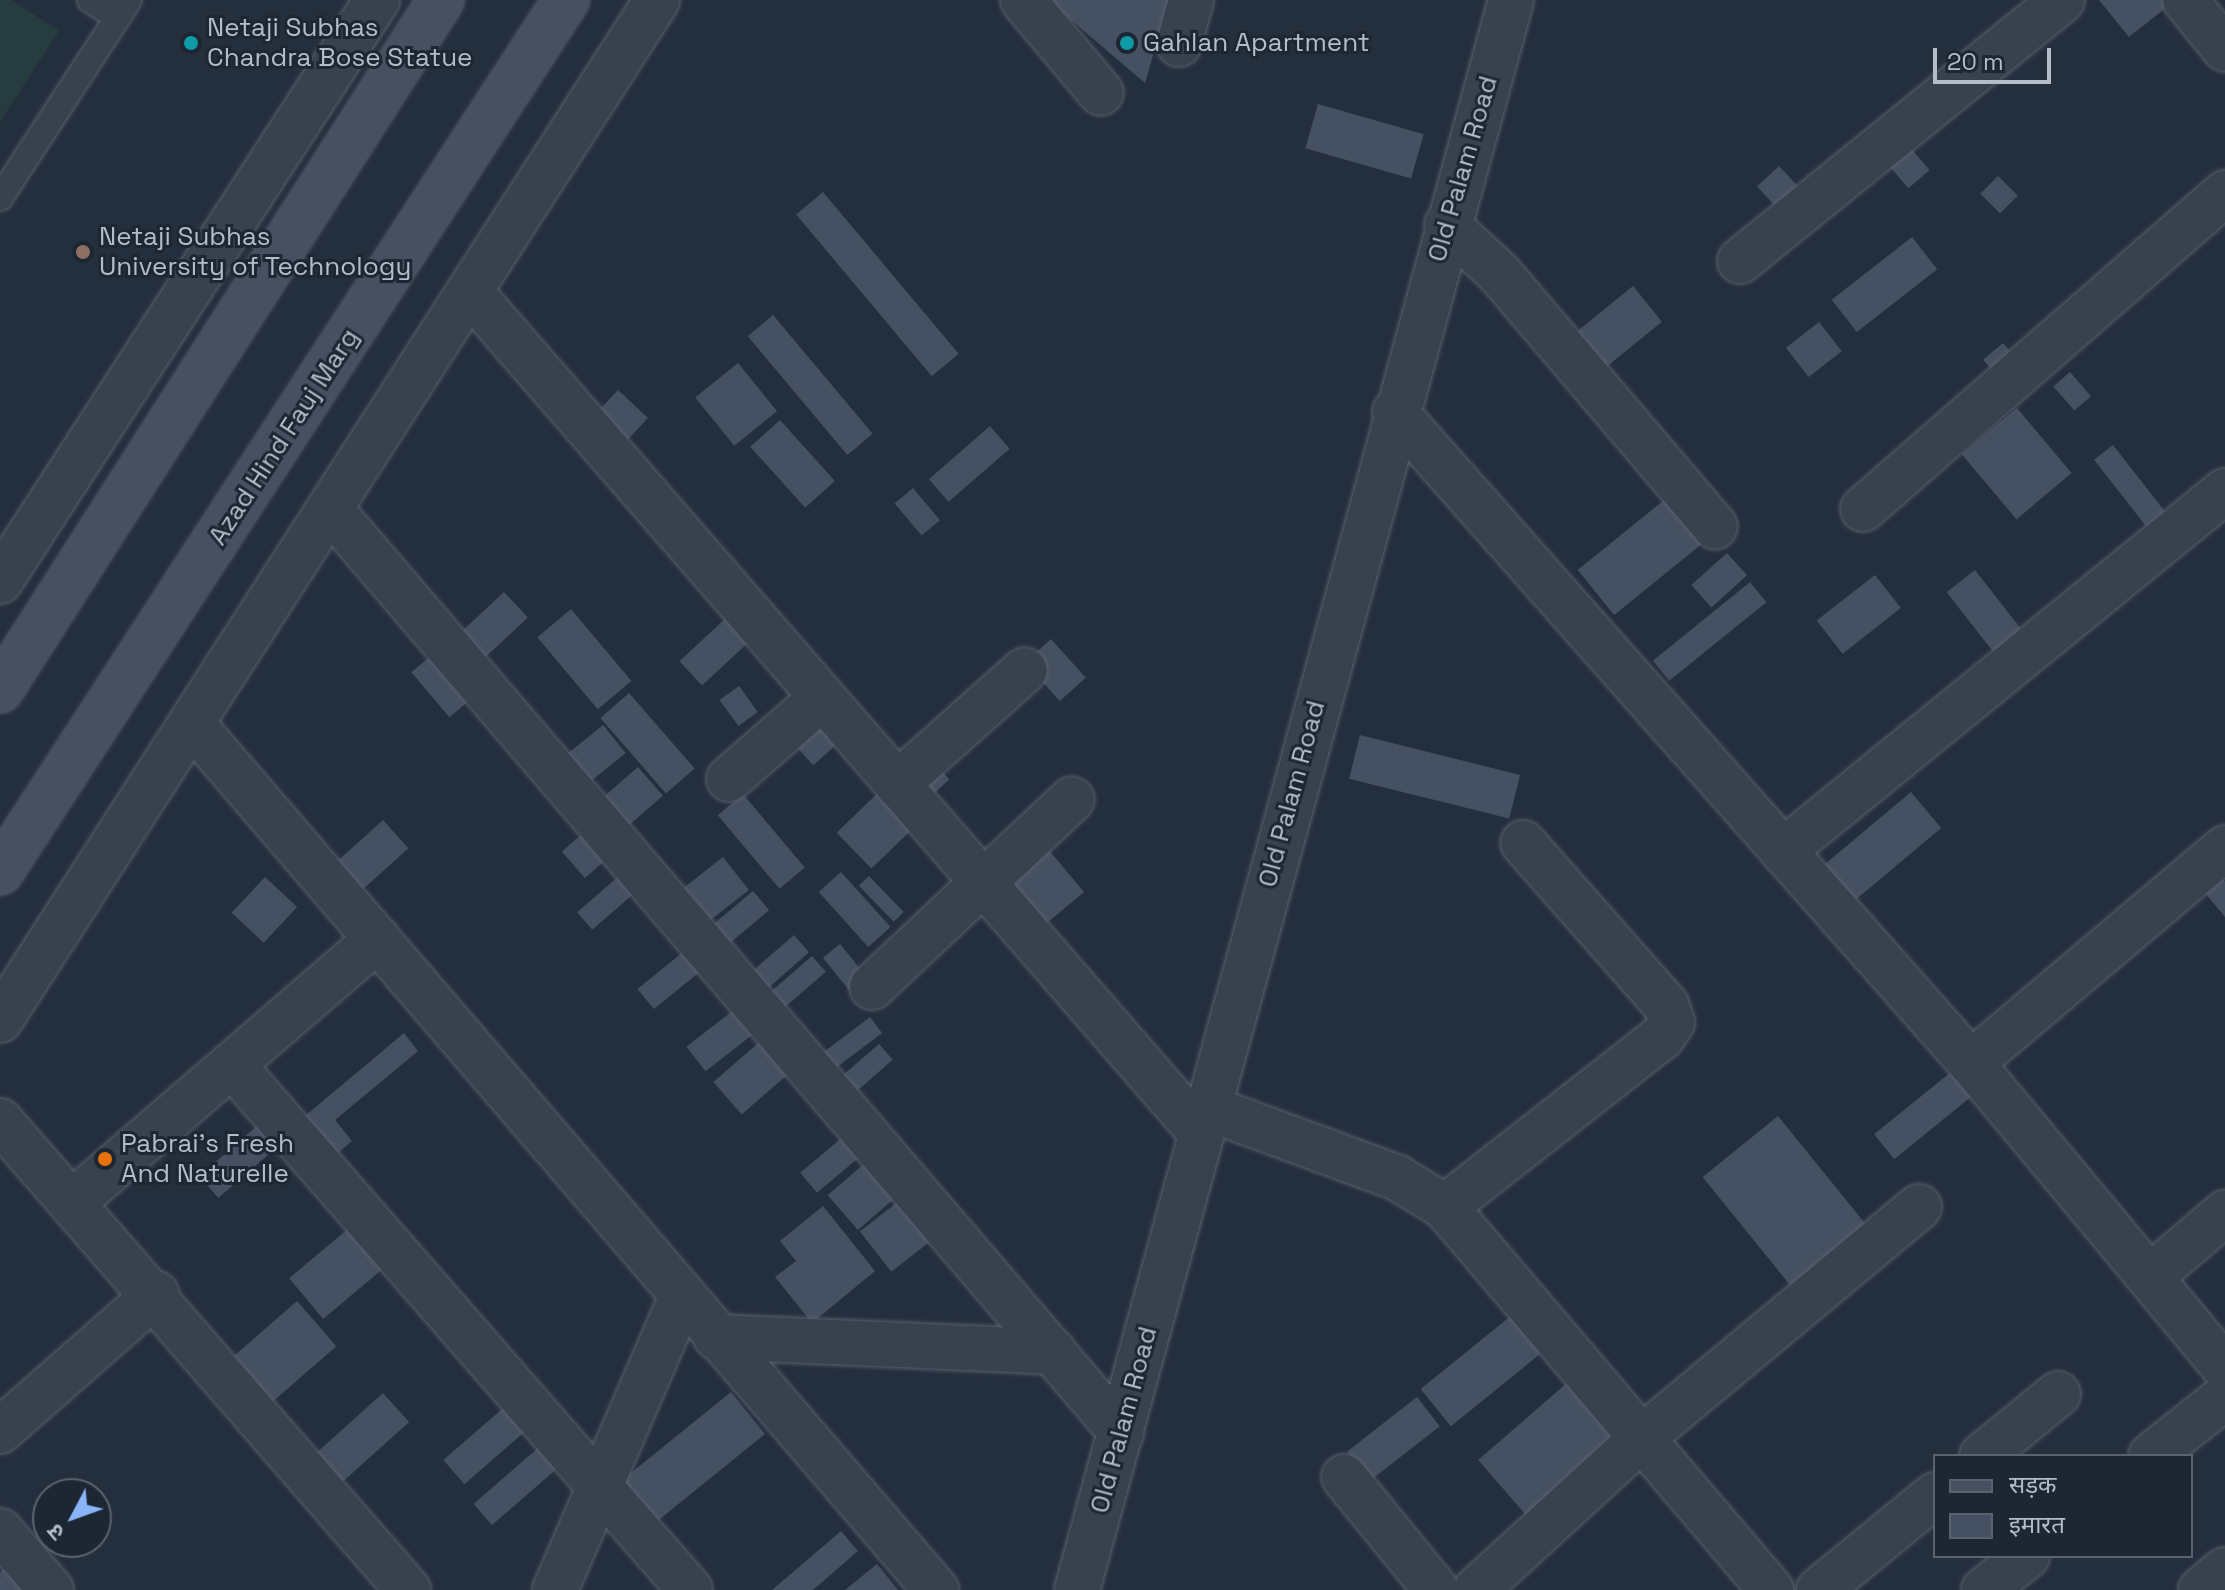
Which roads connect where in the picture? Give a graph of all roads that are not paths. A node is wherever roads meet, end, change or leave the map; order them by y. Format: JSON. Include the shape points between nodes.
{"nodes":[{"id":1,"x":90,"y":0,"type":"edge"},
{"id":2,"x":377,"y":0,"type":"edge"},
{"id":3,"x":441,"y":0,"type":"edge"},
{"id":4,"x":566,"y":0,"type":"edge"},
{"id":5,"x":657,"y":0,"type":"edge"},
{"id":6,"x":1023,"y":0,"type":"edge"},
{"id":7,"x":1191,"y":0,"type":"edge"},
{"id":8,"x":1511,"y":0,"type":"edge"},
{"id":9,"x":2062,"y":0,"type":"edge"},
{"id":10,"x":2185,"y":0,"type":"edge"},
{"id":11,"x":123,"y":9,"type":"edge"},
{"id":12,"x":1179,"y":44,"type":"dead end"},
{"id":13,"x":2225,"y":49,"type":"edge"},
{"id":14,"x":1101,"y":93,"type":"dead end"},
{"id":15,"x":2225,"y":193,"type":"edge"},
{"id":16,"x":0,"y":198,"type":"edge"},
{"id":17,"x":1447,"y":225,"type":"junction"},
{"id":18,"x":1740,"y":261,"type":"dead end"},
{"id":19,"x":470,"y":292,"type":"junction"},
{"id":20,"x":1395,"y":412,"type":"junction"},
{"id":21,"x":2225,"y":491,"type":"edge"},
{"id":22,"x":330,"y":509,"type":"junction"},
{"id":23,"x":1863,"y":509,"type":"dead end"},
{"id":24,"x":1715,"y":527,"type":"dead end"},
{"id":25,"x":0,"y":581,"type":"edge"},
{"id":26,"x":1025,"y":670,"type":"dead end"},
{"id":27,"x":0,"y":690,"type":"edge"},
{"id":28,"x":822,"y":698,"type":"junction"},
{"id":29,"x":192,"y":724,"type":"junction"},
{"id":30,"x":729,"y":779,"type":"dead end"},
{"id":31,"x":897,"y":784,"type":"junction"},
{"id":32,"x":1072,"y":799,"type":"dead end"},
{"id":33,"x":1523,"y":843,"type":"dead end"},
{"id":34,"x":2225,"y":848,"type":"edge"},
{"id":35,"x":1783,"y":851,"type":"junction"},
{"id":36,"x":0,"y":872,"type":"edge"},
{"id":37,"x":986,"y":886,"type":"junction"},
{"id":38,"x":377,"y":939,"type":"junction"},
{"id":39,"x":872,"y":987,"type":"dead end"},
{"id":40,"x":0,"y":1020,"type":"edge"},
{"id":41,"x":1971,"y":1063,"type":"junction"},
{"id":42,"x":233,"y":1066,"type":"junction"},
{"id":43,"x":1204,"y":1120,"type":"junction"},
{"id":44,"x":0,"y":1121,"type":"edge"},
{"id":45,"x":74,"y":1201,"type":"junction"},
{"id":46,"x":1445,"y":1207,"type":"junction"},
{"id":47,"x":1919,"y":1207,"type":"dead end"},
{"id":48,"x":2225,"y":1213,"type":"edge"},
{"id":49,"x":2150,"y":1277,"type":"junction"},
{"id":50,"x":156,"y":1294,"type":"junction"},
{"id":51,"x":682,"y":1297,"type":"junction"},
{"id":52,"x":716,"y":1337,"type":"junction"},
{"id":53,"x":1054,"y":1352,"type":"junction"},
{"id":54,"x":2225,"y":1368,"type":"edge"},
{"id":55,"x":2058,"y":1394,"type":"dead end"},
{"id":56,"x":2225,"y":1397,"type":"edge"},
{"id":57,"x":0,"y":1431,"type":"edge"},
{"id":58,"x":1121,"y":1432,"type":"junction"},
{"id":59,"x":1644,"y":1436,"type":"junction"},
{"id":60,"x":1984,"y":1454,"type":"edge"},
{"id":61,"x":2154,"y":1454,"type":"edge"},
{"id":62,"x":1344,"y":1477,"type":"dead end"},
{"id":63,"x":602,"y":1483,"type":"junction"},
{"id":64,"x":1933,"y":1497,"type":"edge"},
{"id":65,"x":0,"y":1531,"type":"edge"},
{"id":66,"x":2024,"y":1558,"type":"edge"},
{"id":67,"x":2225,"y":1570,"type":"edge"},
{"id":68,"x":51,"y":1590,"type":"edge"},
{"id":69,"x":408,"y":1590,"type":"edge"},
{"id":70,"x":555,"y":1590,"type":"edge"},
{"id":71,"x":690,"y":1590,"type":"edge"},
{"id":72,"x":936,"y":1590,"type":"edge"},
{"id":73,"x":1077,"y":1590,"type":"edge"},
{"id":74,"x":1436,"y":1590,"type":"edge"},
{"id":75,"x":1476,"y":1590,"type":"edge"},
{"id":76,"x":1771,"y":1590,"type":"edge"},
{"id":77,"x":1819,"y":1590,"type":"edge"},
{"id":78,"x":1984,"y":1590,"type":"edge"},
{"id":79,"x":2201,"y":1590,"type":"edge"}],
"edges":[{"from":1,"to":11,"type":"lane"},
{"from":2,"to":25,"type":"street"},
{"from":3,"to":27,"type":"main road"},
{"from":4,"to":36,"type":"main road","name":"Azad Hind Fauj Marg"},
{"from":5,"to":19,"type":"street"},
{"from":6,"to":14,"type":"street"},
{"from":7,"to":12,"type":"street"},
{"from":8,"to":17,"type":"street","name":"Old Palam Road"},
{"from":9,"to":18,"type":"street"},
{"from":10,"to":13,"type":"street"},
{"from":11,"to":16,"type":"lane"},
{"from":15,"to":23,"type":"street"},
{"from":17,"to":20,"type":"street","name":"Old Palam Road"},
{"from":17,"to":24,"type":"street","via":[[1499,273]]},
{"from":19,"to":22,"type":"street"},
{"from":19,"to":28,"type":"street"},
{"from":20,"to":35,"type":"street"},
{"from":20,"to":43,"type":"street","name":"Old Palam Road"},
{"from":21,"to":35,"type":"street"},
{"from":22,"to":29,"type":"street"},
{"from":22,"to":53,"type":"street"},
{"from":26,"to":31,"type":"street"},
{"from":28,"to":30,"type":"street"},
{"from":28,"to":31,"type":"street"},
{"from":29,"to":38,"type":"street"},
{"from":29,"to":40,"type":"street"},
{"from":31,"to":37,"type":"street"},
{"from":32,"to":37,"type":"street"},
{"from":33,"to":46,"type":"street","via":[[1666,1005],[1672,1022],[1662,1037]]},
{"from":34,"to":41,"type":"street"},
{"from":35,"to":41,"type":"street"},
{"from":37,"to":39,"type":"street"},
{"from":37,"to":43,"type":"street"},
{"from":38,"to":42,"type":"street"},
{"from":38,"to":51,"type":"street"},
{"from":41,"to":49,"type":"street"},
{"from":42,"to":45,"type":"street"},
{"from":42,"to":63,"type":"street"},
{"from":43,"to":46,"type":"street","via":[[1396,1177]]},
{"from":43,"to":58,"type":"street","name":"Old Palam Road"},
{"from":44,"to":45,"type":"street"},
{"from":45,"to":50,"type":"street"},
{"from":46,"to":59,"type":"street"},
{"from":47,"to":59,"type":"street"},
{"from":48,"to":49,"type":"street"},
{"from":49,"to":54,"type":"street"},
{"from":50,"to":57,"type":"street"},
{"from":50,"to":69,"type":"street"},
{"from":51,"to":52,"type":"street"},
{"from":51,"to":63,"type":"street"},
{"from":52,"to":53,"type":"street"},
{"from":52,"to":72,"type":"street"},
{"from":53,"to":58,"type":"street"},
{"from":55,"to":60,"type":"street"},
{"from":56,"to":61,"type":"street"},
{"from":58,"to":73,"type":"street","name":"Old Palam Road"},
{"from":59,"to":75,"type":"street"},
{"from":59,"to":76,"type":"street"},
{"from":62,"to":74,"type":"street"},
{"from":63,"to":70,"type":"street"},
{"from":63,"to":71,"type":"street"},
{"from":64,"to":77,"type":"street"},
{"from":65,"to":68,"type":"street"},
{"from":66,"to":78,"type":"street"},
{"from":67,"to":79,"type":"street"}]}
